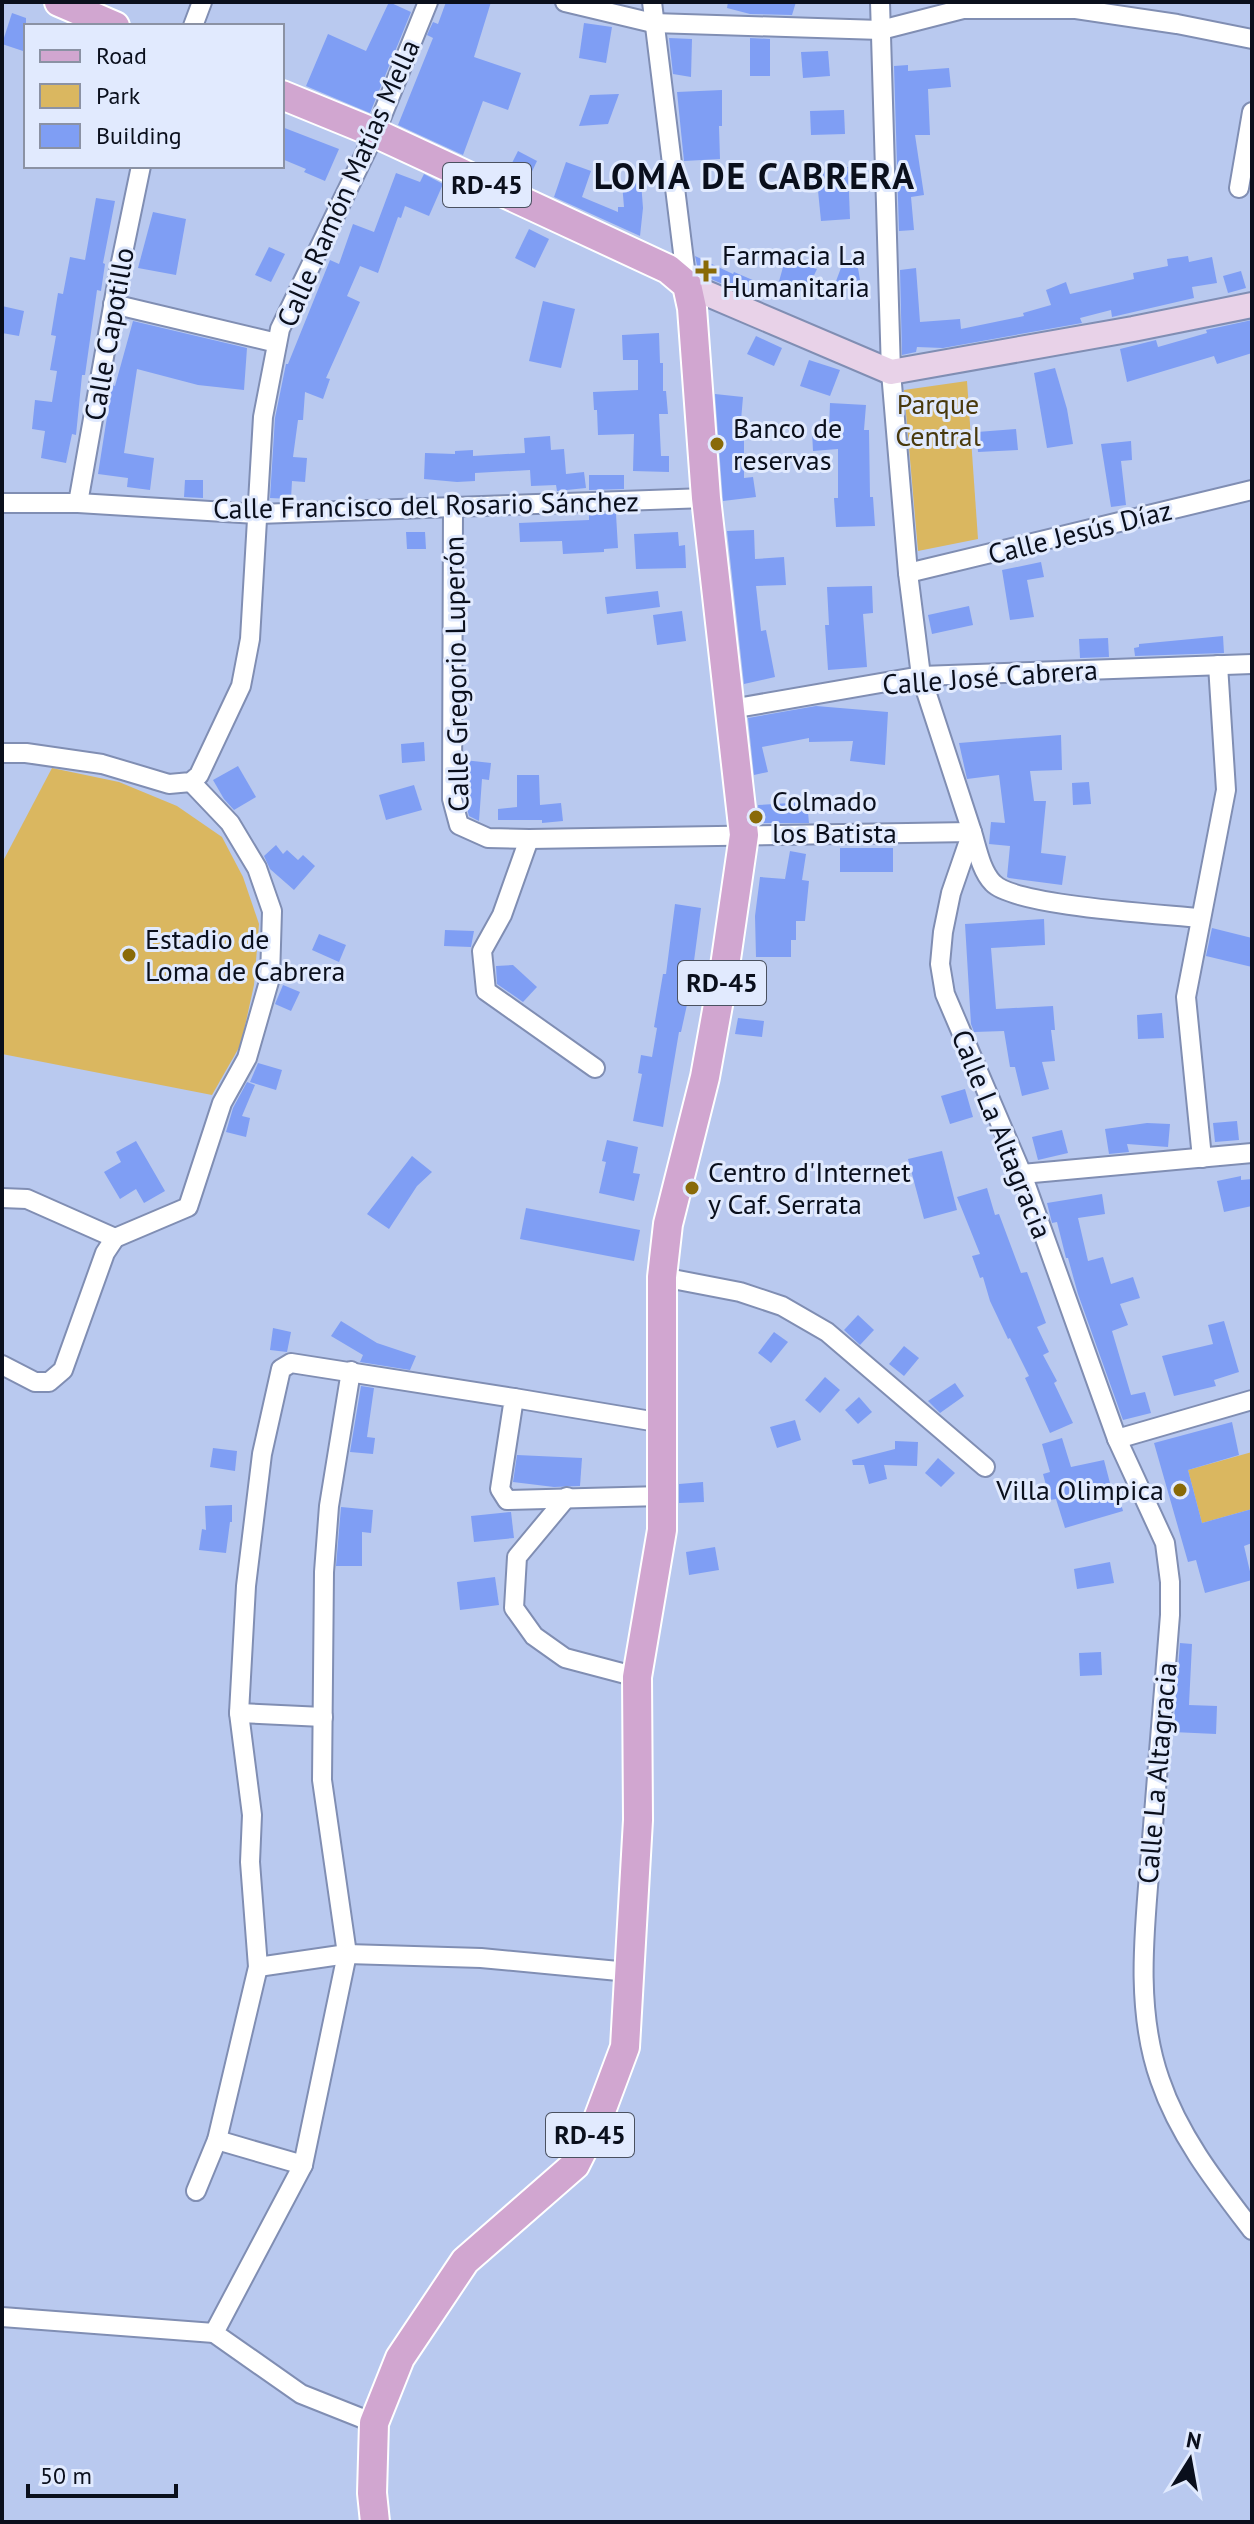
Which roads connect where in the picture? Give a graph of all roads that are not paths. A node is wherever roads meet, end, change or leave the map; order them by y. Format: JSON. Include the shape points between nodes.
{"nodes":[{"id":1,"x":59,"y":2,"type":"edge"},
{"id":2,"x":202,"y":2,"type":"edge"},
{"id":3,"x":428,"y":2,"type":"edge"},
{"id":4,"x":565,"y":2,"type":"edge"},
{"id":5,"x":652,"y":2,"type":"edge"},
{"id":6,"x":880,"y":2,"type":"edge"},
{"id":7,"x":653,"y":23,"type":"junction"},
{"id":8,"x":110,"y":24,"type":"edge"},
{"id":9,"x":194,"y":24,"type":"edge"},
{"id":10,"x":881,"y":30,"type":"junction"},
{"id":11,"x":1252,"y":39,"type":"edge"},
{"id":12,"x":284,"y":96,"type":"edge"},
{"id":13,"x":1252,"y":112,"type":"edge"},
{"id":14,"x":375,"y":133,"type":"junction"},
{"id":15,"x":141,"y":168,"type":"edge"},
{"id":16,"x":1239,"y":188,"type":"dead end"},
{"id":17,"x":687,"y":285,"type":"junction"},
{"id":18,"x":113,"y":304,"type":"junction"},
{"id":19,"x":1252,"y":305,"type":"edge"},
{"id":20,"x":277,"y":343,"type":"junction"},
{"id":21,"x":891,"y":372,"type":"junction"},
{"id":22,"x":1252,"y":490,"type":"edge"},
{"id":23,"x":706,"y":498,"type":"junction"},
{"id":24,"x":2,"y":503,"type":"edge"},
{"id":25,"x":78,"y":503,"type":"junction"},
{"id":26,"x":453,"y":507,"type":"junction"},
{"id":27,"x":258,"y":514,"type":"junction"},
{"id":28,"x":908,"y":573,"type":"junction"},
{"id":29,"x":1252,"y":664,"type":"edge"},
{"id":30,"x":1218,"y":665,"type":"junction"},
{"id":31,"x":921,"y":676,"type":"junction"},
{"id":32,"x":731,"y":709,"type":"junction"},
{"id":33,"x":2,"y":753,"type":"edge"},
{"id":34,"x":191,"y":782,"type":"junction"},
{"id":35,"x":972,"y":832,"type":"junction"},
{"id":36,"x":744,"y":835,"type":"junction"},
{"id":37,"x":529,"y":839,"type":"junction"},
{"id":38,"x":1199,"y":918,"type":"junction"},
{"id":39,"x":595,"y":1068,"type":"dead end"},
{"id":40,"x":1252,"y":1153,"type":"edge"},
{"id":41,"x":1202,"y":1158,"type":"junction"},
{"id":42,"x":1022,"y":1174,"type":"junction"},
{"id":43,"x":2,"y":1198,"type":"edge"},
{"id":44,"x":115,"y":1238,"type":"junction"},
{"id":45,"x":662,"y":1277,"type":"junction"},
{"id":46,"x":2,"y":1365,"type":"edge"},
{"id":47,"x":351,"y":1371,"type":"junction"},
{"id":48,"x":514,"y":1398,"type":"junction"},
{"id":49,"x":1252,"y":1400,"type":"edge"},
{"id":50,"x":663,"y":1423,"type":"junction"},
{"id":51,"x":1117,"y":1439,"type":"junction"},
{"id":52,"x":985,"y":1467,"type":"dead end"},
{"id":53,"x":662,"y":1496,"type":"junction"},
{"id":54,"x":567,"y":1497,"type":"junction"},
{"id":55,"x":637,"y":1677,"type":"junction"},
{"id":56,"x":239,"y":1713,"type":"junction"},
{"id":57,"x":323,"y":1717,"type":"junction"},
{"id":58,"x":347,"y":1954,"type":"junction"},
{"id":59,"x":258,"y":1967,"type":"junction"},
{"id":60,"x":629,"y":1972,"type":"junction"},
{"id":61,"x":217,"y":2140,"type":"junction"},
{"id":62,"x":303,"y":2165,"type":"junction"},
{"id":63,"x":196,"y":2191,"type":"dead end"},
{"id":64,"x":1252,"y":2230,"type":"edge"},
{"id":65,"x":2,"y":2317,"type":"edge"},
{"id":66,"x":214,"y":2333,"type":"junction"},
{"id":67,"x":374,"y":2423,"type":"junction"},
{"id":68,"x":375,"y":2522,"type":"edge"}],
"edges":[{"from":1,"to":8,"type":"main road"},
{"from":2,"to":9,"type":"street"},
{"from":3,"to":14,"type":"street","name":"Calle Ramón Matías Mella"},
{"from":4,"to":7,"type":"street"},
{"from":5,"to":7,"type":"street"},
{"from":6,"to":10,"type":"street"},
{"from":7,"to":10,"type":"street"},
{"from":7,"to":17,"type":"street"},
{"from":10,"to":11,"type":"street","via":[[963,9],[1076,9]]},
{"from":10,"to":21,"type":"street"},
{"from":12,"to":14,"type":"main road","number":"RD-45"},
{"from":13,"to":16,"type":"street"},
{"from":14,"to":17,"type":"main road","number":"RD-45","via":[[668,269]]},
{"from":14,"to":20,"type":"street","name":"Calle Ramón Matías Mella"},
{"from":15,"to":18,"type":"street","name":"Calle Capotillo"},
{"from":17,"to":21,"type":"street"},
{"from":17,"to":23,"type":"main road","number":"RD-45"},
{"from":18,"to":20,"type":"street"},
{"from":18,"to":25,"type":"street","name":"Calle Capotillo"},
{"from":19,"to":21,"type":"street"},
{"from":20,"to":27,"type":"street","name":"Calle Ramón Matías Mella","via":[[263,417]]},
{"from":21,"to":28,"type":"street"},
{"from":22,"to":28,"type":"street","name":"Calle Jesús Díaz"},
{"from":23,"to":26,"type":"street","name":"Calle Francisco del Rosario Sánchez"},
{"from":23,"to":32,"type":"main road","number":"RD-45"},
{"from":24,"to":25,"type":"street","name":"Calle Francisco del Rosario Sánchez"},
{"from":25,"to":27,"type":"street","name":"Calle Francisco del Rosario Sánchez"},
{"from":26,"to":27,"type":"street","name":"Calle Francisco del Rosario Sánchez"},
{"from":26,"to":37,"type":"street","name":"Calle Gregorio Luperón","via":[[452,799],[459,825],[488,838]]},
{"from":27,"to":34,"type":"street","name":"Calle Ramón Matías Mella","via":[[250,639],[241,686],[216,743]]},
{"from":28,"to":31,"type":"street"},
{"from":29,"to":30,"type":"street","name":"Calle José Cabrera"},
{"from":30,"to":31,"type":"street","name":"Calle José Cabrera"},
{"from":30,"to":38,"type":"street","via":[[1226,790]]},
{"from":31,"to":32,"type":"street","name":"Calle José Cabrera"},
{"from":31,"to":35,"type":"street"},
{"from":32,"to":36,"type":"main road","number":"RD-45"},
{"from":33,"to":34,"type":"street","via":[[102,764],[169,784]]},
{"from":34,"to":44,"type":"street","via":[[230,823],[257,868],[272,911],[270,978],[247,1058],[222,1103],[188,1207]]},
{"from":35,"to":36,"type":"street","name":"Calle Gregorio Luperón"},
{"from":35,"to":38,"type":"street","via":[[993,883],[1010,894]]},
{"from":35,"to":42,"type":"street","name":"Calle La Altagracia","via":[[951,893],[940,964],[951,1008]]},
{"from":36,"to":37,"type":"street","name":"Calle Gregorio Luperón"},
{"from":36,"to":45,"type":"main road","number":"RD-45","via":[[705,1077],[668,1224]]},
{"from":37,"to":39,"type":"street","via":[[502,915],[482,951],[486,991]]},
{"from":38,"to":41,"type":"street","via":[[1186,997]]},
{"from":40,"to":41,"type":"street"},
{"from":41,"to":42,"type":"street"},
{"from":42,"to":51,"type":"street","name":"Calle La Altagracia"},
{"from":43,"to":44,"type":"street","via":[[27,1199]]},
{"from":44,"to":46,"type":"street","via":[[57,1377],[35,1382]]},
{"from":45,"to":50,"type":"main road","number":"RD-45"},
{"from":45,"to":52,"type":"street","via":[[740,1292],[827,1332]]},
{"from":47,"to":48,"type":"street"},
{"from":47,"to":56,"type":"street","via":[[291,1363],[278,1377],[249,1557]]},
{"from":47,"to":57,"type":"street","via":[[329,1506]]},
{"from":48,"to":50,"type":"street"},
{"from":48,"to":54,"type":"street","via":[[502,1495],[507,1500]]},
{"from":49,"to":51,"type":"street"},
{"from":50,"to":53,"type":"main road","number":"RD-45"},
{"from":51,"to":64,"type":"street","name":"Calle La Altagracia","via":[[1165,1543],[1170,1582],[1144,1944],[1150,2038],[1159,2079],[1181,2128]]},
{"from":53,"to":54,"type":"street"},
{"from":53,"to":55,"type":"main road","number":"RD-45","via":[[662,1530]]},
{"from":54,"to":55,"type":"street","via":[[517,1557],[514,1608],[534,1636],[565,1658]]},
{"from":55,"to":60,"type":"main road","number":"RD-45","via":[[638,1820]]},
{"from":56,"to":57,"type":"street"},
{"from":56,"to":59,"type":"street","via":[[252,1815]]},
{"from":57,"to":58,"type":"street","via":[[322,1780]]},
{"from":58,"to":59,"type":"street"},
{"from":58,"to":60,"type":"street","via":[[481,1958]]},
{"from":58,"to":62,"type":"street"},
{"from":59,"to":61,"type":"street"},
{"from":60,"to":67,"type":"main road","number":"RD-45","via":[[625,2047],[575,2165],[465,2261],[400,2358]]},
{"from":61,"to":62,"type":"street"},
{"from":61,"to":63,"type":"street"},
{"from":62,"to":66,"type":"street"},
{"from":65,"to":66,"type":"street"},
{"from":66,"to":67,"type":"street","via":[[301,2394]]},
{"from":67,"to":68,"type":"main road","number":"RD-45"}]}
